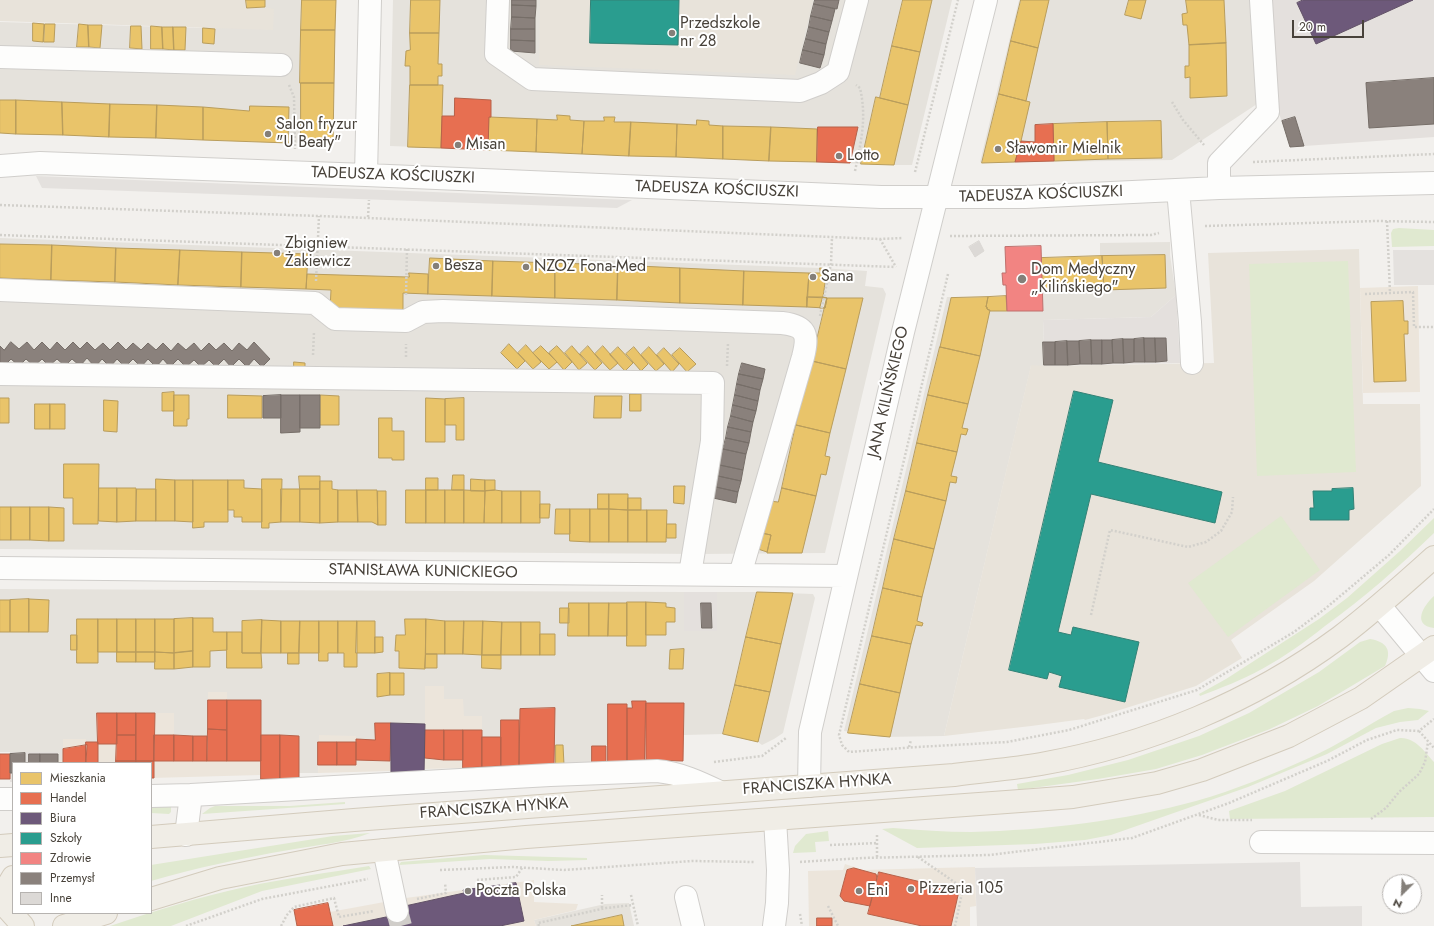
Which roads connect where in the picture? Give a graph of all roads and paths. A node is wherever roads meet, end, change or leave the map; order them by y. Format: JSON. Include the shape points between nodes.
{"nodes":[{"id":1,"x":370,"y":0,"type":"edge"},
{"id":2,"x":498,"y":0,"type":"edge"},
{"id":3,"x":857,"y":0,"type":"edge"},
{"id":4,"x":958,"y":0,"type":"edge"},
{"id":5,"x":986,"y":0,"type":"edge"},
{"id":6,"x":1261,"y":0,"type":"edge"},
{"id":7,"x":0,"y":58,"type":"edge"},
{"id":8,"x":281,"y":64,"type":"joint"},
{"id":9,"x":838,"y":72,"type":"junction"},
{"id":10,"x":1172,"y":102,"type":"dead end"},
{"id":11,"x":295,"y":152,"type":"dead end"},
{"id":12,"x":1434,"y":154,"type":"edge"},
{"id":13,"x":1219,"y":163,"type":"junction"},
{"id":14,"x":0,"y":166,"type":"edge"},
{"id":15,"x":855,"y":171,"type":"dead end"},
{"id":16,"x":916,"y":172,"type":"dead end"},
{"id":17,"x":366,"y":175,"type":"junction"},
{"id":18,"x":1434,"y":183,"type":"edge"},
{"id":19,"x":1219,"y":188,"type":"junction"},
{"id":20,"x":1178,"y":190,"type":"junction"},
{"id":21,"x":937,"y":197,"type":"junction"},
{"id":22,"x":369,"y":200,"type":"dead end"},
{"id":23,"x":0,"y":205,"type":"edge"},
{"id":24,"x":368,"y":217,"type":"junction"},
{"id":25,"x":1387,"y":221,"type":"dead end"},
{"id":26,"x":0,"y":235,"type":"edge"},
{"id":27,"x":832,"y":236,"type":"junction"},
{"id":28,"x":831,"y":264,"type":"junction"},
{"id":29,"x":948,"y":274,"type":"dead end"},
{"id":30,"x":0,"y":290,"type":"edge"},
{"id":31,"x":1390,"y":293,"type":"junction"},
{"id":32,"x":1365,"y":294,"type":"dead end"},
{"id":33,"x":825,"y":298,"type":"dead end"},
{"id":34,"x":728,"y":321,"type":"junction"},
{"id":35,"x":1434,"y":327,"type":"edge"},
{"id":36,"x":1192,"y":363,"type":"dead end"},
{"id":37,"x":0,"y":374,"type":"edge"},
{"id":38,"x":713,"y":383,"type":"junction"},
{"id":39,"x":1233,"y":497,"type":"dead end"},
{"id":40,"x":1434,"y":509,"type":"edge"},
{"id":41,"x":1434,"y":557,"type":"edge"},
{"id":42,"x":0,"y":568,"type":"edge"},
{"id":43,"x":690,"y":574,"type":"junction"},
{"id":44,"x":740,"y":574,"type":"junction"},
{"id":45,"x":846,"y":576,"type":"junction"},
{"id":46,"x":1380,"y":606,"type":"junction"},
{"id":47,"x":1091,"y":615,"type":"dead end"},
{"id":48,"x":1430,"y":658,"type":"edge"},
{"id":49,"x":1434,"y":719,"type":"edge"},
{"id":50,"x":1419,"y":731,"type":"junction"},
{"id":51,"x":789,"y":734,"type":"dead end"},
{"id":52,"x":911,"y":740,"type":"dead end"},
{"id":53,"x":1428,"y":742,"type":"junction"},
{"id":54,"x":909,"y":748,"type":"junction"},
{"id":55,"x":1434,"y":748,"type":"edge"},
{"id":56,"x":762,"y":756,"type":"junction"},
{"id":57,"x":769,"y":756,"type":"dead end"},
{"id":58,"x":718,"y":762,"type":"dead end"},
{"id":59,"x":809,"y":786,"type":"junction"},
{"id":60,"x":720,"y":792,"type":"junction"},
{"id":61,"x":191,"y":794,"type":"junction"},
{"id":62,"x":152,"y":796,"type":"edge"},
{"id":63,"x":12,"y":798,"type":"edge"},
{"id":64,"x":0,"y":799,"type":"edge"},
{"id":65,"x":775,"y":819,"type":"junction"},
{"id":66,"x":1370,"y":820,"type":"dead end"},
{"id":67,"x":874,"y":834,"type":"dead end"},
{"id":68,"x":186,"y":835,"type":"junction"},
{"id":69,"x":152,"y":837,"type":"edge"},
{"id":70,"x":1261,"y":842,"type":"dead end"},
{"id":71,"x":877,"y":843,"type":"junction"},
{"id":72,"x":1434,"y":843,"type":"edge"},
{"id":73,"x":12,"y":845,"type":"edge"},
{"id":74,"x":830,"y":845,"type":"dead end"},
{"id":75,"x":0,"y":846,"type":"edge"},
{"id":76,"x":384,"y":850,"type":"junction"},
{"id":77,"x":917,"y":856,"type":"junction"},
{"id":78,"x":877,"y":858,"type":"junction"},
{"id":79,"x":761,"y":862,"type":"dead end"},
{"id":80,"x":795,"y":862,"type":"dead end"},
{"id":81,"x":522,"y":868,"type":"junction"},
{"id":82,"x":437,"y":870,"type":"dead end"},
{"id":83,"x":390,"y":875,"type":"junction"},
{"id":84,"x":12,"y":878,"type":"edge"},
{"id":85,"x":477,"y":880,"type":"dead end"},
{"id":86,"x":602,"y":894,"type":"dead end"},
{"id":87,"x":631,"y":896,"type":"dead end"},
{"id":88,"x":686,"y":897,"type":"dead end"},
{"id":89,"x":152,"y":899,"type":"edge"},
{"id":90,"x":633,"y":905,"type":"junction"},
{"id":91,"x":828,"y":906,"type":"dead end"},
{"id":92,"x":602,"y":908,"type":"junction"},
{"id":93,"x":397,"y":911,"type":"tunnel mouth"},
{"id":94,"x":12,"y":913,"type":"edge"},
{"id":95,"x":361,"y":913,"type":"dead end"},
{"id":96,"x":13,"y":914,"type":"edge"},
{"id":97,"x":103,"y":914,"type":"edge"},
{"id":98,"x":24,"y":926,"type":"edge"},
{"id":99,"x":64,"y":926,"type":"edge"},
{"id":100,"x":186,"y":926,"type":"edge"},
{"id":101,"x":281,"y":926,"type":"edge"},
{"id":102,"x":539,"y":926,"type":"edge"},
{"id":103,"x":638,"y":926,"type":"edge"},
{"id":104,"x":692,"y":926,"type":"edge"},
{"id":105,"x":774,"y":926,"type":"edge"},
{"id":106,"x":838,"y":926,"type":"edge"},
{"id":107,"x":955,"y":926,"type":"edge"}],
"edges":[{"from":1,"to":17,"type":"street"},
{"from":2,"to":9,"type":"street","via":[[496,54],[532,79],[800,91],[821,83]]},
{"from":3,"to":9,"type":"street"},
{"from":4,"to":16,"type":"path"},
{"from":5,"to":21,"type":"street","name":"JANA KILIŃSKIEGO"},
{"from":6,"to":13,"type":"street","via":[[1268,112]]},
{"from":7,"to":8,"type":"street"},
{"from":8,"to":11,"type":"path","via":[[294,97]]},
{"from":9,"to":15,"type":"path","via":[[860,88],[864,103],[863,130]]},
{"from":10,"to":13,"type":"path","via":[[1183,120]]},
{"from":12,"to":13,"type":"path"},
{"from":13,"to":19,"type":"street"},
{"from":14,"to":17,"type":"street","name":"TADEUSZA KOŚCIUSZKI","via":[[40,163]]},
{"from":17,"to":21,"type":"street","name":"TADEUSZA KOŚCIUSZKI","via":[[881,197]]},
{"from":18,"to":19,"type":"street","name":"TADEUSZA KOŚCIUSZKI"},
{"from":19,"to":20,"type":"street","name":"TADEUSZA KOŚCIUSZKI"},
{"from":20,"to":21,"type":"street","name":"TADEUSZA KOŚCIUSZKI"},
{"from":20,"to":36,"type":"street"},
{"from":21,"to":45,"type":"street","name":"JANA KILIŃSKIEGO"},
{"from":22,"to":24,"type":"path"},
{"from":23,"to":24,"type":"path"},
{"from":24,"to":27,"type":"path"},
{"from":25,"to":31,"type":"path"},
{"from":26,"to":28,"type":"path"},
{"from":27,"to":28,"type":"path"},
{"from":27,"to":28,"type":"path","via":[[880,239],[896,267]]},
{"from":28,"to":33,"type":"path"},
{"from":29,"to":54,"type":"path","via":[[839,735],[842,745],[850,752]]},
{"from":30,"to":34,"type":"street","via":[[315,303],[335,319],[406,320],[423,312],[443,311]]},
{"from":31,"to":32,"type":"path"},
{"from":31,"to":35,"type":"path","via":[[1413,292],[1414,327]]},
{"from":34,"to":38,"type":"path","via":[[727,374]]},
{"from":34,"to":44,"type":"street","via":[[792,324],[800,327],[806,340]]},
{"from":37,"to":38,"type":"street"},
{"from":38,"to":43,"type":"street","via":[[712,441]]},
{"from":39,"to":47,"type":"path","via":[[1232,512],[1221,531],[1206,542],[1188,547],[1110,530]]},
{"from":40,"to":54,"type":"path","via":[[1389,556],[1326,608],[1294,632],[1197,690],[1062,732],[1007,742]]},
{"from":41,"to":46,"type":"main road"},
{"from":42,"to":43,"type":"street","name":"STANISŁAWA KUNICKIEGO"},
{"from":43,"to":44,"type":"street","name":"STANISŁAWA KUNICKIEGO"},
{"from":44,"to":45,"type":"street","name":"STANISŁAWA KUNICKIEGO"},
{"from":45,"to":59,"type":"street","name":"JANA KILIŃSKIEGO","via":[[810,732]]},
{"from":46,"to":48,"type":"street","name":"FRANCISZKA HYNKA"},
{"from":46,"to":59,"type":"main road","name":"FRANCISZKA HYNKA","via":[[1299,665],[1246,696],[1186,723],[1130,743],[1041,764],[954,775]]},
{"from":48,"to":65,"type":"main road","name":"FRANCISZKA HYNKA","via":[[1289,736],[1202,770],[1157,783],[1042,800]]},
{"from":49,"to":50,"type":"path"},
{"from":50,"to":53,"type":"path"},
{"from":50,"to":77,"type":"path","via":[[1397,730],[1367,740],[1327,761],[1229,803],[1132,838],[989,855]]},
{"from":51,"to":56,"type":"path"},
{"from":52,"to":54,"type":"path"},
{"from":53,"to":55,"type":"path"},
{"from":53,"to":66,"type":"path","via":[[1425,762],[1419,774],[1386,808]]},
{"from":56,"to":57,"type":"path"},
{"from":56,"to":58,"type":"path"},
{"from":59,"to":60,"type":"main road","name":"FRANCISZKA HYNKA"},
{"from":60,"to":61,"type":"street","via":[[690,778],[672,772],[657,771]]},
{"from":60,"to":68,"type":"main road","name":"FRANCISZKA HYNKA"},
{"from":61,"to":62,"type":"street"},
{"from":61,"to":68,"type":"street"},
{"from":63,"to":64,"type":"street"},
{"from":65,"to":76,"type":"main road","name":"FRANCISZKA HYNKA"},
{"from":65,"to":105,"type":"street","via":[[778,870]]},
{"from":67,"to":71,"type":"path","via":[[877,834]]},
{"from":68,"to":69,"type":"main road","name":"FRANCISZKA HYNKA"},
{"from":70,"to":72,"type":"street"},
{"from":71,"to":74,"type":"path"},
{"from":71,"to":78,"type":"path"},
{"from":73,"to":75,"type":"main road"},
{"from":76,"to":83,"type":"street"},
{"from":76,"to":89,"type":"main road","name":"FRANCISZKA HYNKA","via":[[342,854],[220,878]]},
{"from":77,"to":78,"type":"path"},
{"from":77,"to":107,"type":"path","via":[[963,888]]},
{"from":78,"to":80,"type":"path"},
{"from":79,"to":81,"type":"path","via":[[692,861],[564,870]]},
{"from":81,"to":82,"type":"path"},
{"from":81,"to":85,"type":"path","via":[[516,877]]},
{"from":83,"to":93,"type":"street"},
{"from":83,"to":100,"type":"path","via":[[262,899]]},
{"from":84,"to":94,"type":"main road","via":[[6,887],[7,908]]},
{"from":86,"to":92,"type":"path"},
{"from":87,"to":90,"type":"path"},
{"from":88,"to":104,"type":"street"},
{"from":90,"to":92,"type":"path"},
{"from":90,"to":103,"type":"path"},
{"from":91,"to":106,"type":"path"},
{"from":92,"to":102,"type":"path","via":[[538,923]]},
{"from":95,"to":101,"type":"path","via":[[339,917],[334,898],[294,907]]},
{"from":96,"to":98,"type":"main road"},
{"from":97,"to":99,"type":"main road"}]}
